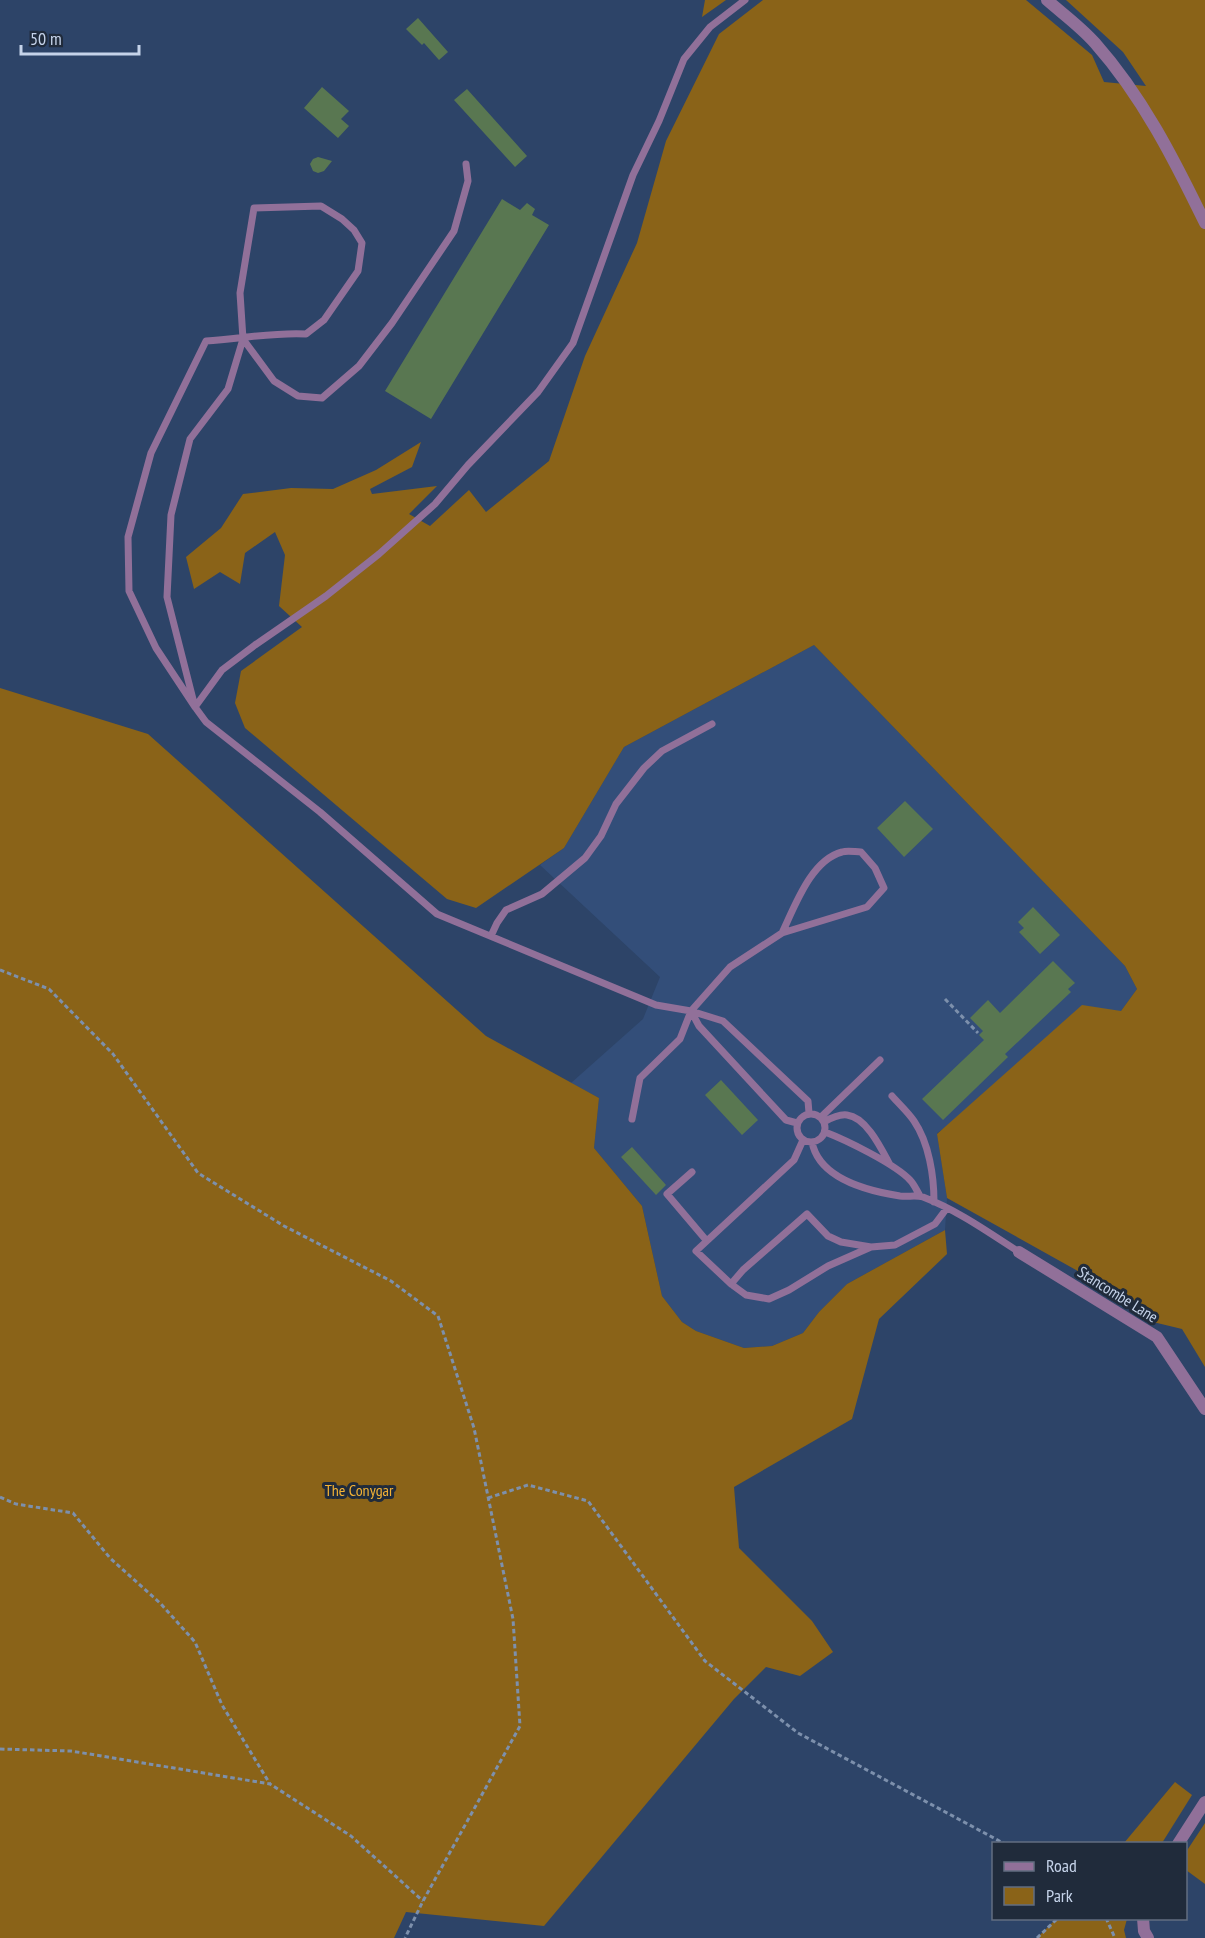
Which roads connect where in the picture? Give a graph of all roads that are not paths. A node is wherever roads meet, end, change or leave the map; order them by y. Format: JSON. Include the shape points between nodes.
{"nodes":[{"id":1,"x":745,"y":0,"type":"edge"},
{"id":2,"x":1047,"y":0,"type":"edge"},
{"id":3,"x":466,"y":164,"type":"dead end"},
{"id":4,"x":1205,"y":223,"type":"edge"},
{"id":5,"x":243,"y":339,"type":"junction"},
{"id":6,"x":195,"y":707,"type":"junction"},
{"id":7,"x":712,"y":724,"type":"dead end"},
{"id":8,"x":782,"y":933,"type":"junction"},
{"id":9,"x":490,"y":936,"type":"junction"},
{"id":10,"x":691,"y":1011,"type":"junction"},
{"id":11,"x":880,"y":1060,"type":"dead end"},
{"id":12,"x":892,"y":1096,"type":"dead end"},
{"id":13,"x":809,"y":1113,"type":"junction"},
{"id":14,"x":632,"y":1119,"type":"dead end"},
{"id":15,"x":822,"y":1119,"type":"junction"},
{"id":16,"x":797,"y":1123,"type":"junction"},
{"id":17,"x":825,"y":1132,"type":"junction"},
{"id":18,"x":803,"y":1140,"type":"junction"},
{"id":19,"x":812,"y":1142,"type":"junction"},
{"id":20,"x":889,"y":1164,"type":"junction"},
{"id":21,"x":692,"y":1172,"type":"dead end"},
{"id":22,"x":920,"y":1196,"type":"junction"},
{"id":23,"x":934,"y":1202,"type":"junction"},
{"id":24,"x":947,"y":1208,"type":"junction"},
{"id":25,"x":706,"y":1240,"type":"junction"},
{"id":26,"x":871,"y":1247,"type":"junction"},
{"id":27,"x":1019,"y":1252,"type":"joint"},
{"id":28,"x":731,"y":1284,"type":"junction"},
{"id":29,"x":1205,"y":1409,"type":"edge"},
{"id":30,"x":1205,"y":1802,"type":"edge"},
{"id":31,"x":1179,"y":1842,"type":"edge"},
{"id":32,"x":1143,"y":1920,"type":"edge"},
{"id":33,"x":1148,"y":1938,"type":"edge"}],
"edges":[{"from":1,"to":6,"type":"lane","via":[[710,27],[684,59],[633,175],[573,343],[548,380],[435,504],[335,589],[222,670]]},
{"from":2,"to":4,"type":"street","via":[[1094,41],[1133,90],[1178,166]]},
{"from":3,"to":5,"type":"lane","via":[[468,181],[454,231],[359,366],[322,398],[298,396],[274,381]]},
{"from":5,"to":5,"type":"lane","via":[[306,334],[324,320],[358,271],[362,243],[354,230],[321,206],[255,208],[240,293]]},
{"from":5,"to":6,"type":"lane","via":[[228,389],[190,440],[171,515],[167,597]]},
{"from":5,"to":6,"type":"lane","via":[[206,341],[151,453],[128,537],[129,591],[156,648]]},
{"from":6,"to":9,"type":"lane","via":[[206,722],[320,812],[436,914]]},
{"from":7,"to":9,"type":"lane","via":[[662,751],[644,768],[616,804],[602,836],[585,858],[542,894],[506,910]]},
{"from":8,"to":8,"type":"lane","via":[[867,907],[884,888],[875,868],[861,852],[843,852],[825,861],[811,874]]},
{"from":8,"to":10,"type":"lane","via":[[730,967]]},
{"from":9,"to":10,"type":"lane","via":[[656,1005]]},
{"from":10,"to":13,"type":"lane","via":[[723,1021],[808,1101]]},
{"from":10,"to":14,"type":"lane","via":[[680,1039],[640,1078]]},
{"from":10,"to":16,"type":"lane","via":[[699,1026],[786,1120]]},
{"from":11,"to":15,"type":"lane"},
{"from":12,"to":23,"type":"lane","via":[[914,1121],[924,1141]]},
{"from":13,"to":15,"type":"lane"},
{"from":13,"to":16,"type":"lane"},
{"from":15,"to":17,"type":"lane"},
{"from":15,"to":20,"type":"lane","via":[[847,1115],[857,1119],[874,1137]]},
{"from":16,"to":18,"type":"lane"},
{"from":17,"to":19,"type":"lane"},
{"from":17,"to":20,"type":"lane"},
{"from":18,"to":19,"type":"lane"},
{"from":18,"to":25,"type":"lane","via":[[794,1160]]},
{"from":19,"to":22,"type":"lane","via":[[818,1160],[856,1186]]},
{"from":20,"to":22,"type":"lane","via":[[911,1180]]},
{"from":21,"to":25,"type":"lane","via":[[667,1194]]},
{"from":22,"to":23,"type":"lane"},
{"from":23,"to":24,"type":"lane"},
{"from":24,"to":26,"type":"lane","via":[[935,1224],[895,1245]]},
{"from":24,"to":27,"type":"lane"},
{"from":25,"to":28,"type":"lane","via":[[696,1251]]},
{"from":26,"to":28,"type":"lane","via":[[769,1299],[746,1295]]},
{"from":26,"to":28,"type":"lane","via":[[828,1236],[807,1214]]},
{"from":27,"to":29,"type":"street","name":"Stancombe Lane","via":[[1157,1337]]},
{"from":30,"to":31,"type":"street"},
{"from":32,"to":33,"type":"street"}]}
